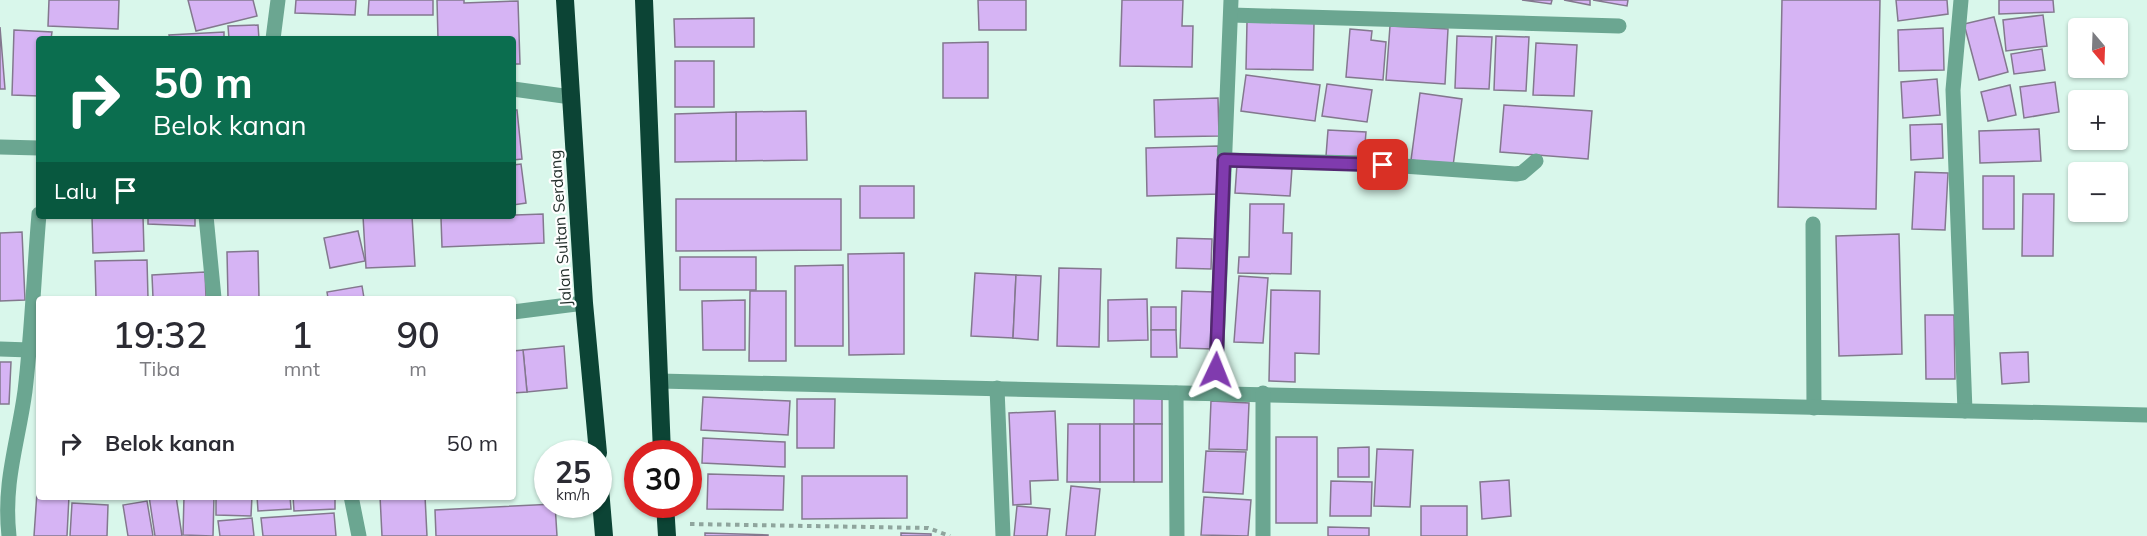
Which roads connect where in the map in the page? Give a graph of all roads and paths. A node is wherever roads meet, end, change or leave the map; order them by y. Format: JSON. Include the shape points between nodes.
{"nodes":[{"id":1,"x":278,"y":0,"type":"edge"},
{"id":2,"x":565,"y":0,"type":"edge"},
{"id":3,"x":644,"y":0,"type":"edge"},
{"id":4,"x":1961,"y":0,"type":"edge"},
{"id":5,"x":1231,"y":8,"type":"edge"},
{"id":6,"x":1619,"y":26,"type":"dead end"},
{"id":7,"x":273,"y":36,"type":"edge"},
{"id":8,"x":516,"y":89,"type":"edge"},
{"id":9,"x":571,"y":97,"type":"junction"},
{"id":10,"x":0,"y":147,"type":"edge"},
{"id":11,"x":36,"y":148,"type":"edge"},
{"id":12,"x":1224,"y":160,"type":"junction"},
{"id":13,"x":1536,"y":161,"type":"dead end"},
{"id":14,"x":39,"y":219,"type":"edge"},
{"id":15,"x":206,"y":219,"type":"edge"},
{"id":16,"x":1813,"y":224,"type":"dead end"},
{"id":17,"x":214,"y":296,"type":"edge"},
{"id":18,"x":584,"y":303,"type":"junction"},
{"id":19,"x":516,"y":312,"type":"edge"},
{"id":20,"x":33,"y":341,"type":"edge"},
{"id":21,"x":0,"y":349,"type":"edge"},
{"id":22,"x":659,"y":381,"type":"junction"},
{"id":23,"x":997,"y":388,"type":"junction"},
{"id":24,"x":1176,"y":393,"type":"junction"},
{"id":25,"x":1263,"y":393,"type":"junction"},
{"id":26,"x":1215,"y":394,"type":"junction"},
{"id":27,"x":1814,"y":408,"type":"junction"},
{"id":28,"x":1965,"y":411,"type":"junction"},
{"id":29,"x":2147,"y":415,"type":"edge"},
{"id":30,"x":597,"y":440,"type":"edge"},
{"id":31,"x":661,"y":440,"type":"edge"},
{"id":32,"x":352,"y":500,"type":"edge"},
{"id":33,"x":602,"y":518,"type":"edge"},
{"id":34,"x":666,"y":530,"type":"edge"},
{"id":35,"x":9,"y":536,"type":"edge"},
{"id":36,"x":359,"y":536,"type":"edge"},
{"id":37,"x":604,"y":536,"type":"edge"},
{"id":38,"x":950,"y":536,"type":"edge"},
{"id":39,"x":1003,"y":536,"type":"edge"},
{"id":40,"x":1177,"y":536,"type":"edge"},
{"id":41,"x":1263,"y":536,"type":"edge"}],
"edges":[{"from":1,"to":7,"type":"street"},
{"from":2,"to":9,"type":"highway","name":"Jalan Sultan Serdang"},
{"from":3,"to":22,"type":"highway"},
{"from":4,"to":28,"type":"street","via":[[1953,90]]},
{"from":5,"to":6,"type":"street"},
{"from":5,"to":12,"type":"street"},
{"from":8,"to":9,"type":"street"},
{"from":9,"to":18,"type":"highway","name":"Jalan Sultan Serdang"},
{"from":10,"to":11,"type":"street"},
{"from":12,"to":13,"type":"street","via":[[1361,163],[1516,174]]},
{"from":12,"to":26,"type":"street"},
{"from":14,"to":20,"type":"street"},
{"from":15,"to":17,"type":"street"},
{"from":16,"to":27,"type":"street"},
{"from":18,"to":19,"type":"street"},
{"from":18,"to":30,"type":"highway","name":"Jalan Sultan Serdang"},
{"from":20,"to":21,"type":"street"},
{"from":20,"to":35,"type":"street","via":[[10,465]]},
{"from":22,"to":23,"type":"street"},
{"from":22,"to":31,"type":"highway"},
{"from":23,"to":24,"type":"street"},
{"from":23,"to":39,"type":"street"},
{"from":24,"to":26,"type":"street"},
{"from":24,"to":40,"type":"street"},
{"from":25,"to":26,"type":"street"},
{"from":25,"to":27,"type":"street"},
{"from":25,"to":41,"type":"street"},
{"from":27,"to":28,"type":"street"},
{"from":28,"to":29,"type":"street"},
{"from":32,"to":36,"type":"street"},
{"from":33,"to":37,"type":"highway"},
{"from":34,"to":38,"type":"path","via":[[928,528]]}]}
